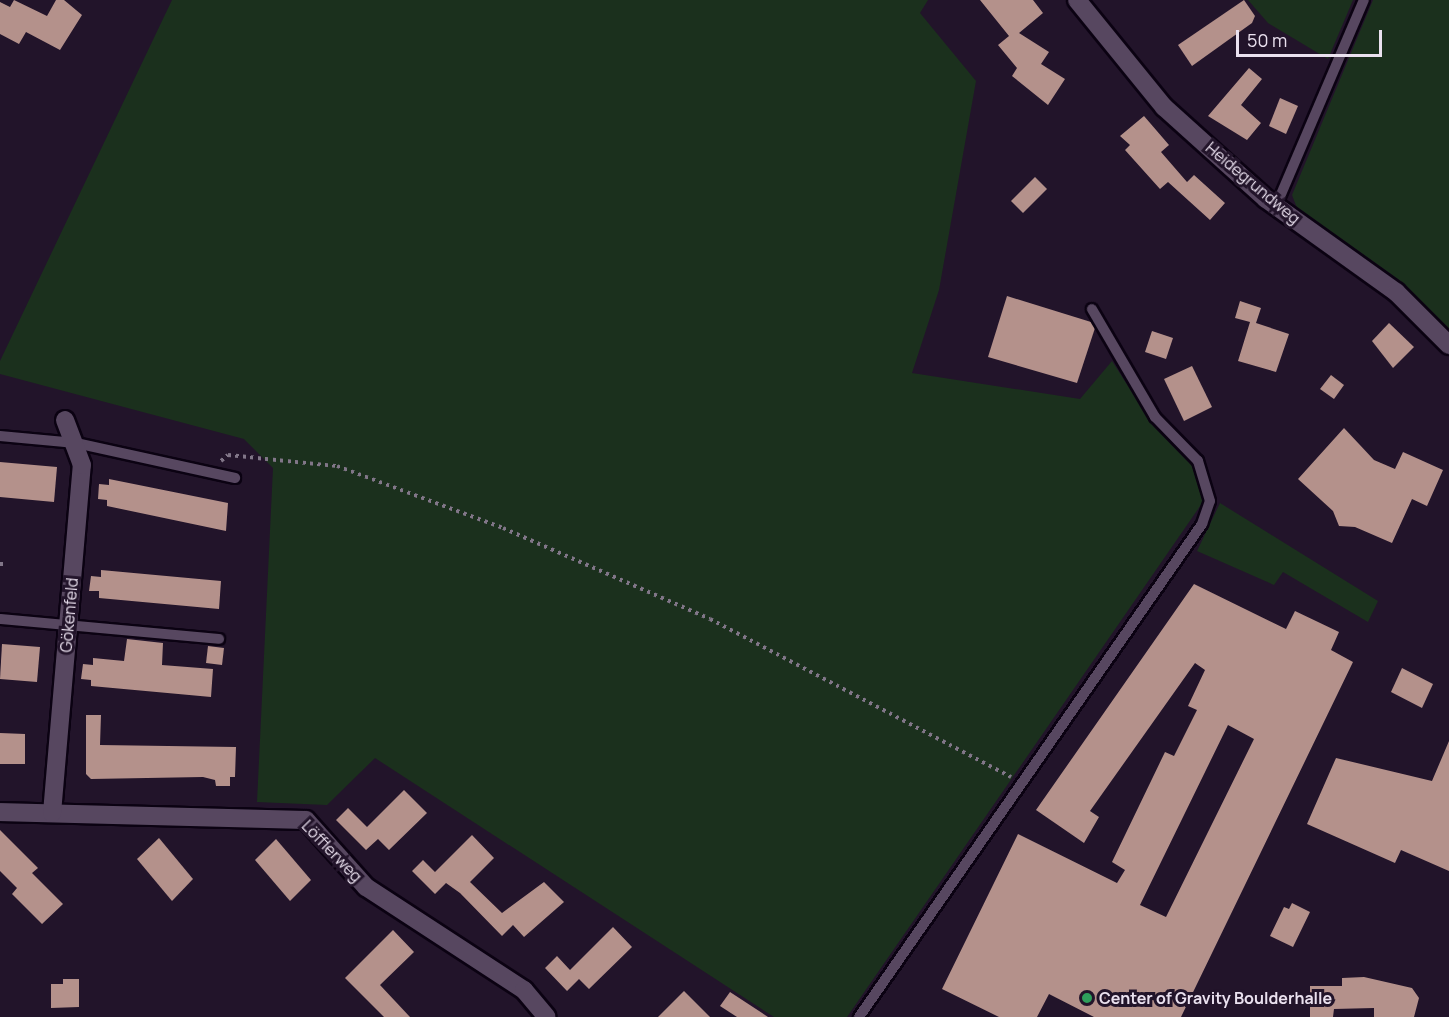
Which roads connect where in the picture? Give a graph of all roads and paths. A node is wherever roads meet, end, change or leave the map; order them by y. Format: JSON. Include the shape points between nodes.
{"nodes":[{"id":1,"x":1077,"y":0,"type":"edge"},
{"id":2,"x":1364,"y":0,"type":"edge"},
{"id":3,"x":1276,"y":206,"type":"junction"},
{"id":4,"x":1092,"y":309,"type":"dead end"},
{"id":5,"x":1449,"y":345,"type":"edge"},
{"id":6,"x":65,"y":420,"type":"dead end"},
{"id":7,"x":0,"y":436,"type":"edge"},
{"id":8,"x":76,"y":444,"type":"junction"},
{"id":9,"x":209,"y":472,"type":"junction"},
{"id":10,"x":235,"y":478,"type":"dead end"},
{"id":11,"x":0,"y":619,"type":"edge"},
{"id":12,"x":68,"y":625,"type":"junction"},
{"id":13,"x":219,"y":639,"type":"dead end"},
{"id":14,"x":1022,"y":783,"type":"junction"},
{"id":15,"x":0,"y":812,"type":"edge"},
{"id":16,"x":52,"y":813,"type":"junction"},
{"id":17,"x":547,"y":1017,"type":"edge"},
{"id":18,"x":859,"y":1017,"type":"edge"}],
"edges":[{"from":1,"to":3,"type":"street","name":"Heidegrundweg","via":[[1164,107]]},
{"from":2,"to":3,"type":"lane"},
{"from":3,"to":5,"type":"street","name":"Heidegrundweg","via":[[1396,292]]},
{"from":4,"to":14,"type":"lane","via":[[1155,417],[1198,461],[1210,501],[1202,524]]},
{"from":6,"to":8,"type":"street","name":"Gökenfeld"},
{"from":7,"to":8,"type":"lane"},
{"from":8,"to":9,"type":"lane"},
{"from":8,"to":12,"type":"street","name":"Gökenfeld","via":[[82,465]]},
{"from":9,"to":10,"type":"lane"},
{"from":9,"to":14,"type":"path","via":[[228,454],[337,466],[503,528],[710,619]]},
{"from":11,"to":12,"type":"lane"},
{"from":12,"to":13,"type":"lane"},
{"from":12,"to":16,"type":"street","name":"Gökenfeld"},
{"from":14,"to":18,"type":"lane"},
{"from":15,"to":16,"type":"street","name":"Löfflerweg"},
{"from":16,"to":17,"type":"street","name":"Löfflerweg","via":[[306,820],[366,887],[530,994]]}]}
